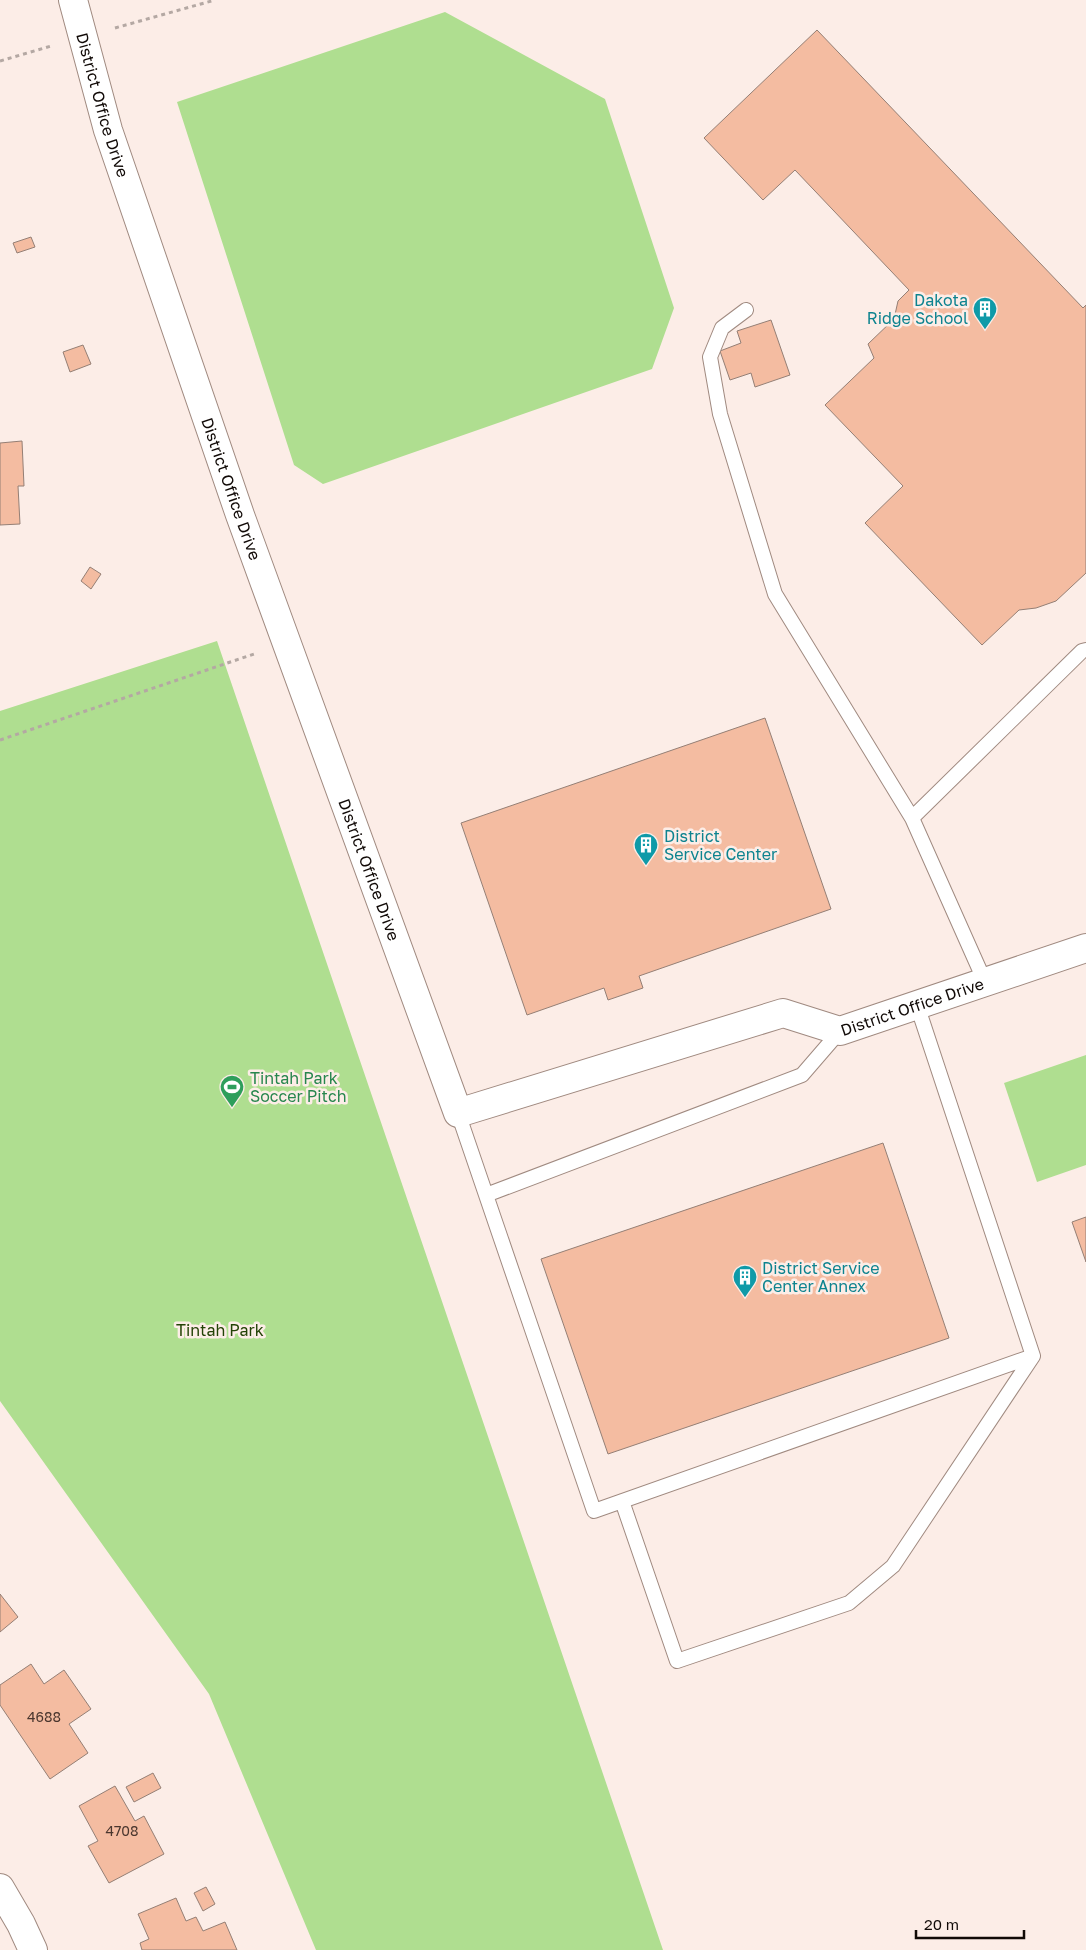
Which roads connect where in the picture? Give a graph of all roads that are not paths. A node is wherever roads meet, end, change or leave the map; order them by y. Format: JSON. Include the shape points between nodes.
{"nodes":[{"id":1,"x":73,"y":0,"type":"edge"},
{"id":2,"x":746,"y":310,"type":"dead end"},
{"id":3,"x":1086,"y":650,"type":"edge"},
{"id":4,"x":912,"y":818,"type":"junction"},
{"id":5,"x":1086,"y":948,"type":"edge"},
{"id":6,"x":985,"y":982,"type":"junction"},
{"id":7,"x":917,"y":1005,"type":"junction"},
{"id":8,"x":840,"y":1031,"type":"junction"},
{"id":9,"x":458,"y":1113,"type":"junction"},
{"id":10,"x":486,"y":1195,"type":"junction"},
{"id":11,"x":1032,"y":1356,"type":"junction"},
{"id":12,"x":622,"y":1501,"type":"junction"},
{"id":13,"x":0,"y":1888,"type":"edge"},
{"id":14,"x":33,"y":1950,"type":"edge"}],
"edges":[{"from":1,"to":9,"type":"street","name":"District Office Drive","via":[[108,130],[240,515]]},
{"from":2,"to":4,"type":"lane","via":[[722,328],[710,357],[720,414],[775,594]]},
{"from":3,"to":4,"type":"lane"},
{"from":4,"to":6,"type":"lane"},
{"from":5,"to":6,"type":"street","name":"District Office Drive"},
{"from":6,"to":7,"type":"street","name":"District Office Drive"},
{"from":7,"to":8,"type":"street","name":"District Office Drive"},
{"from":7,"to":11,"type":"lane"},
{"from":8,"to":9,"type":"street","name":"District Office Drive","via":[[783,1013]]},
{"from":8,"to":10,"type":"lane","via":[[802,1075]]},
{"from":9,"to":10,"type":"lane"},
{"from":10,"to":12,"type":"lane","via":[[594,1511]]},
{"from":11,"to":12,"type":"lane"},
{"from":11,"to":12,"type":"lane","via":[[893,1566],[849,1604],[677,1661]]},
{"from":13,"to":14,"type":"street"}]}
